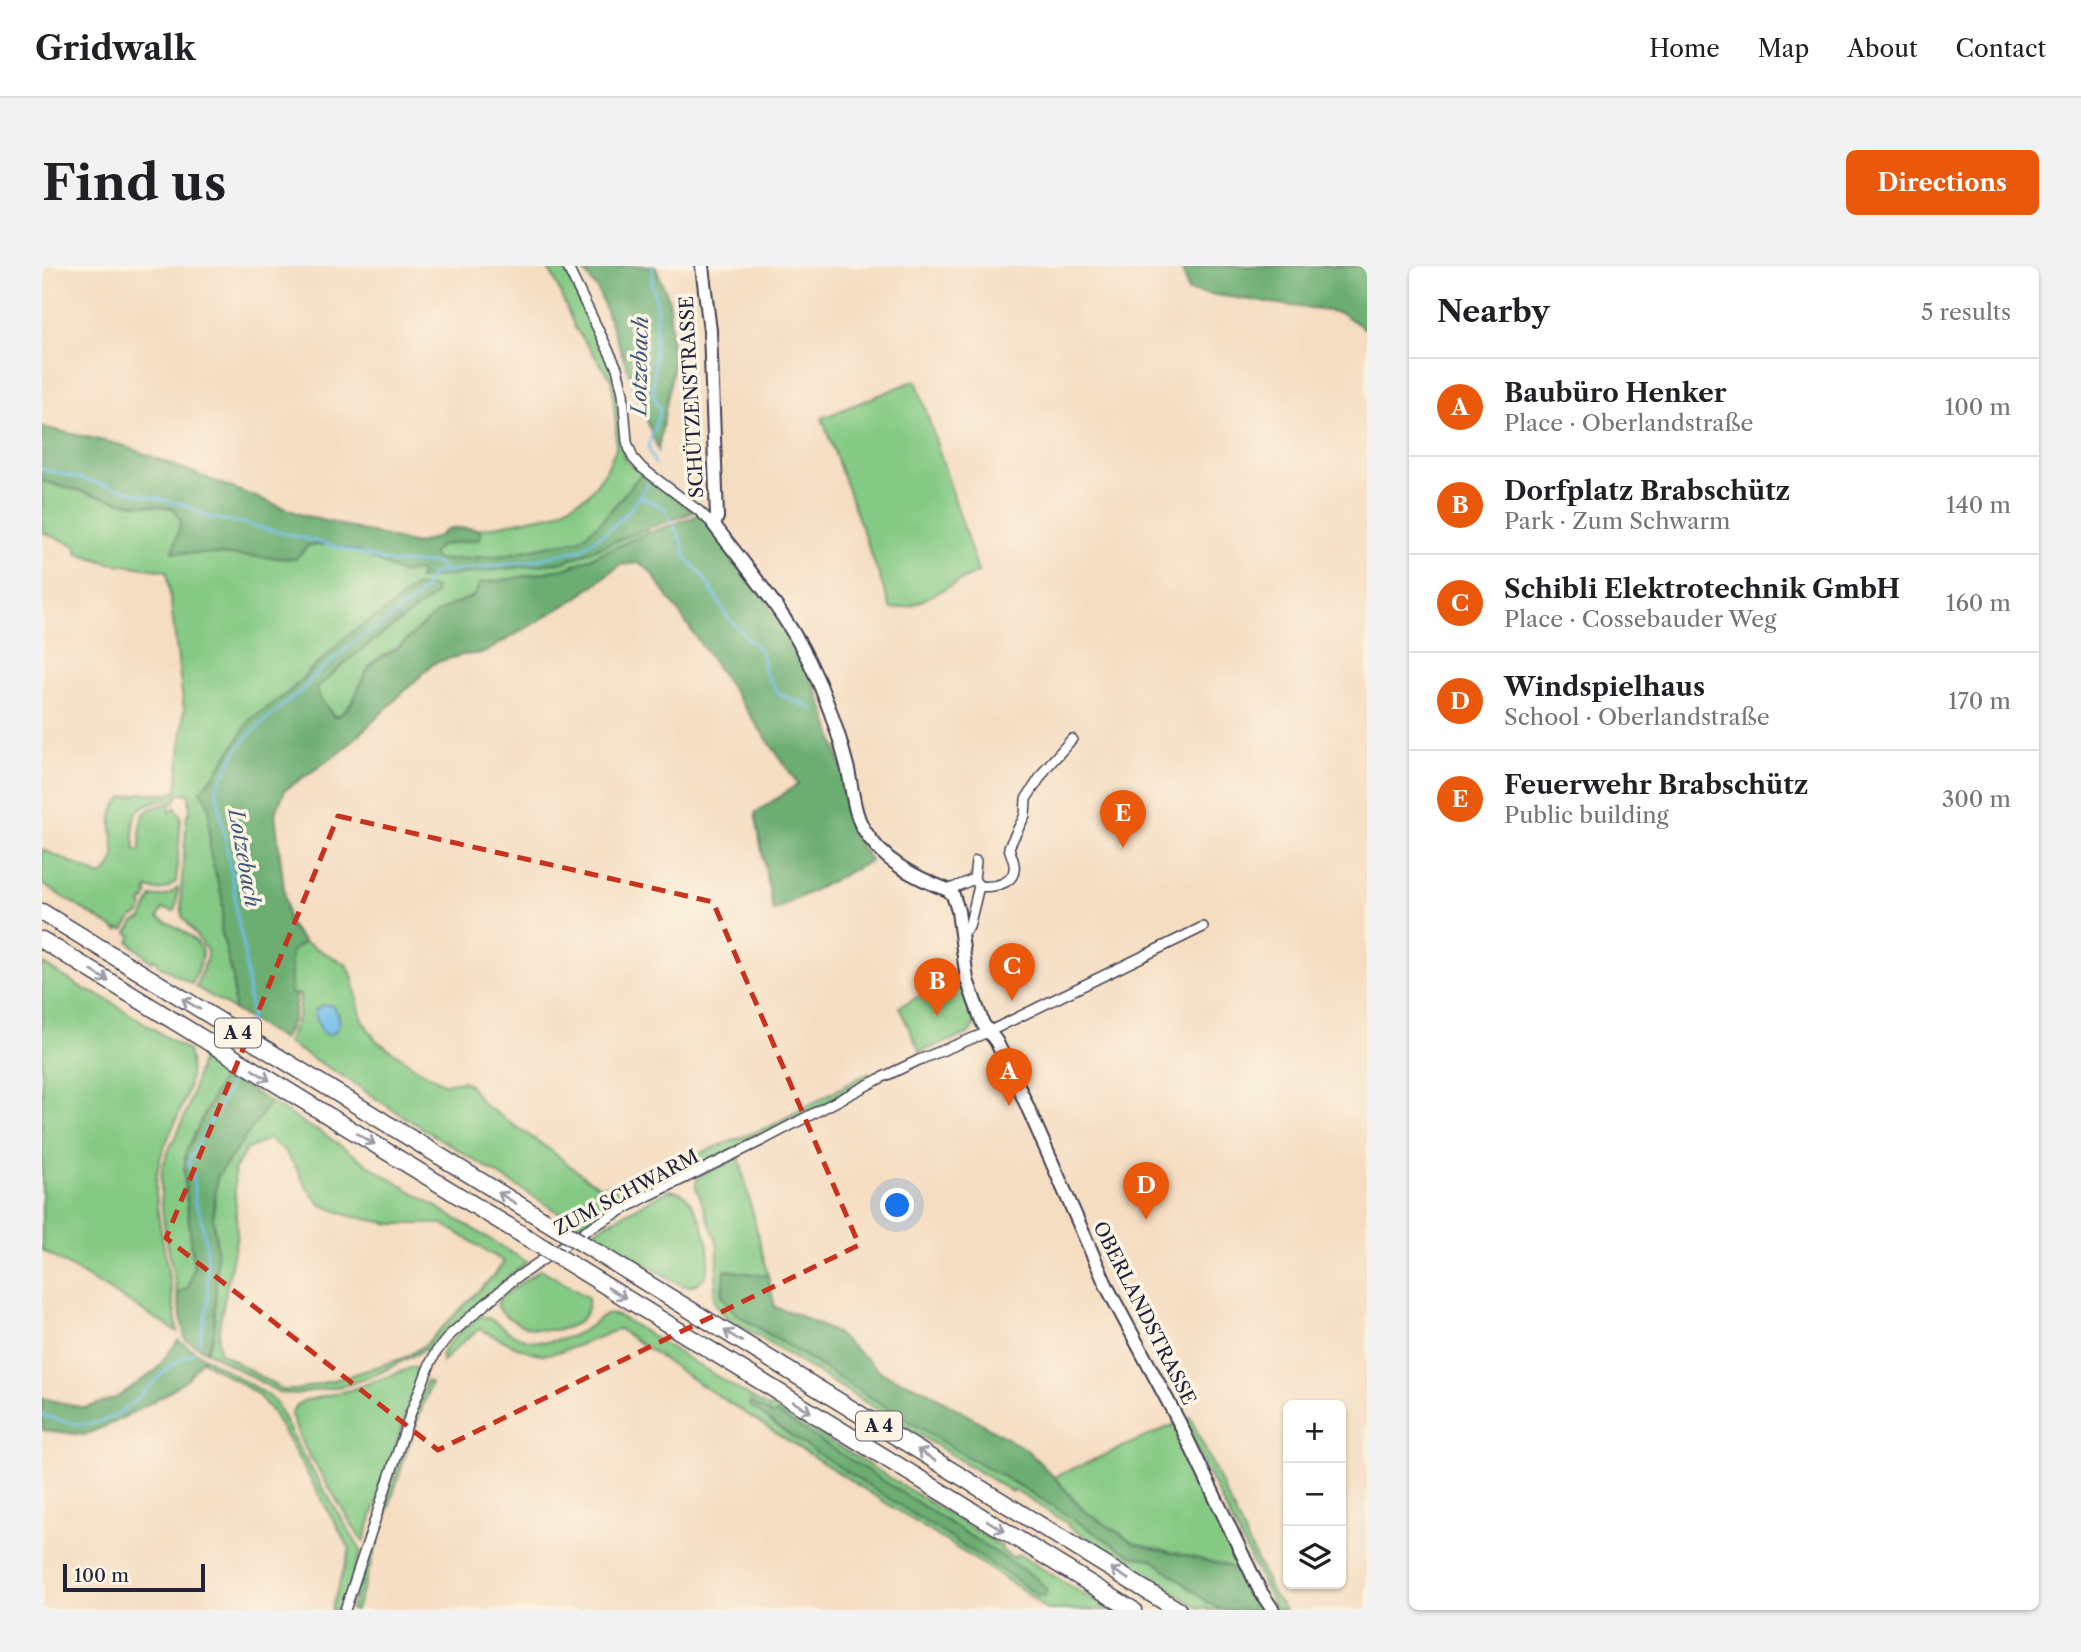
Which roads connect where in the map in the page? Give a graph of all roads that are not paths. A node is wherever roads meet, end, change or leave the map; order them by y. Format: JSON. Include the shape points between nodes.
{"nodes":[{"id":1,"x":567,"y":266,"type":"edge"},
{"id":2,"x":702,"y":266,"type":"edge"},
{"id":3,"x":714,"y":525,"type":"junction"},
{"id":4,"x":1072,"y":739,"type":"dead end"},
{"id":5,"x":976,"y":861,"type":"dead end"},
{"id":6,"x":977,"y":883,"type":"junction"},
{"id":7,"x":948,"y":890,"type":"junction"},
{"id":8,"x":42,"y":912,"type":"edge"},
{"id":9,"x":1203,"y":927,"type":"dead end"},
{"id":10,"x":962,"y":933,"type":"junction"},
{"id":11,"x":42,"y":940,"type":"edge"},
{"id":12,"x":988,"y":1032,"type":"junction"},
{"id":13,"x":345,"y":1610,"type":"edge"},
{"id":14,"x":1133,"y":1610,"type":"edge"},
{"id":15,"x":1178,"y":1610,"type":"edge"},
{"id":16,"x":1273,"y":1610,"type":"edge"}],
"edges":[{"from":1,"to":3,"type":"street","via":[[617,368],[633,458]]},
{"from":2,"to":3,"type":"street","name":"SCHÜTZENSTRASSE","via":[[715,422]]},
{"from":3,"to":7,"type":"street","via":[[769,597],[818,680],[862,827],[883,854],[906,872]]},
{"from":4,"to":6,"type":"street","via":[[1026,799],[1025,815],[1009,847],[1014,871],[993,888]]},
{"from":5,"to":6,"type":"street"},
{"from":6,"to":7,"type":"street"},
{"from":6,"to":10,"type":"street","via":[[969,927]]},
{"from":7,"to":10,"type":"street","name":"OBERLANDSTRASSE"},
{"from":15,"to":8,"type":"highway","number":"A 4","one_way":true,"bridge":true},
{"from":9,"to":12,"type":"street","name":"ZUM SCHWARM"},
{"from":10,"to":12,"type":"street","name":"OBERLANDSTRASSE","via":[[967,980]]},
{"from":11,"to":14,"type":"highway","number":"A 4","one_way":true,"bridge":true},
{"from":12,"to":13,"type":"street","name":"ZUM SCHWARM","via":[[909,1065],[608,1217],[531,1266],[465,1321],[436,1352],[425,1374]]},
{"from":12,"to":16,"type":"street","name":"OBERLANDSTRASSE","via":[[1016,1081],[1107,1287]]}]}
